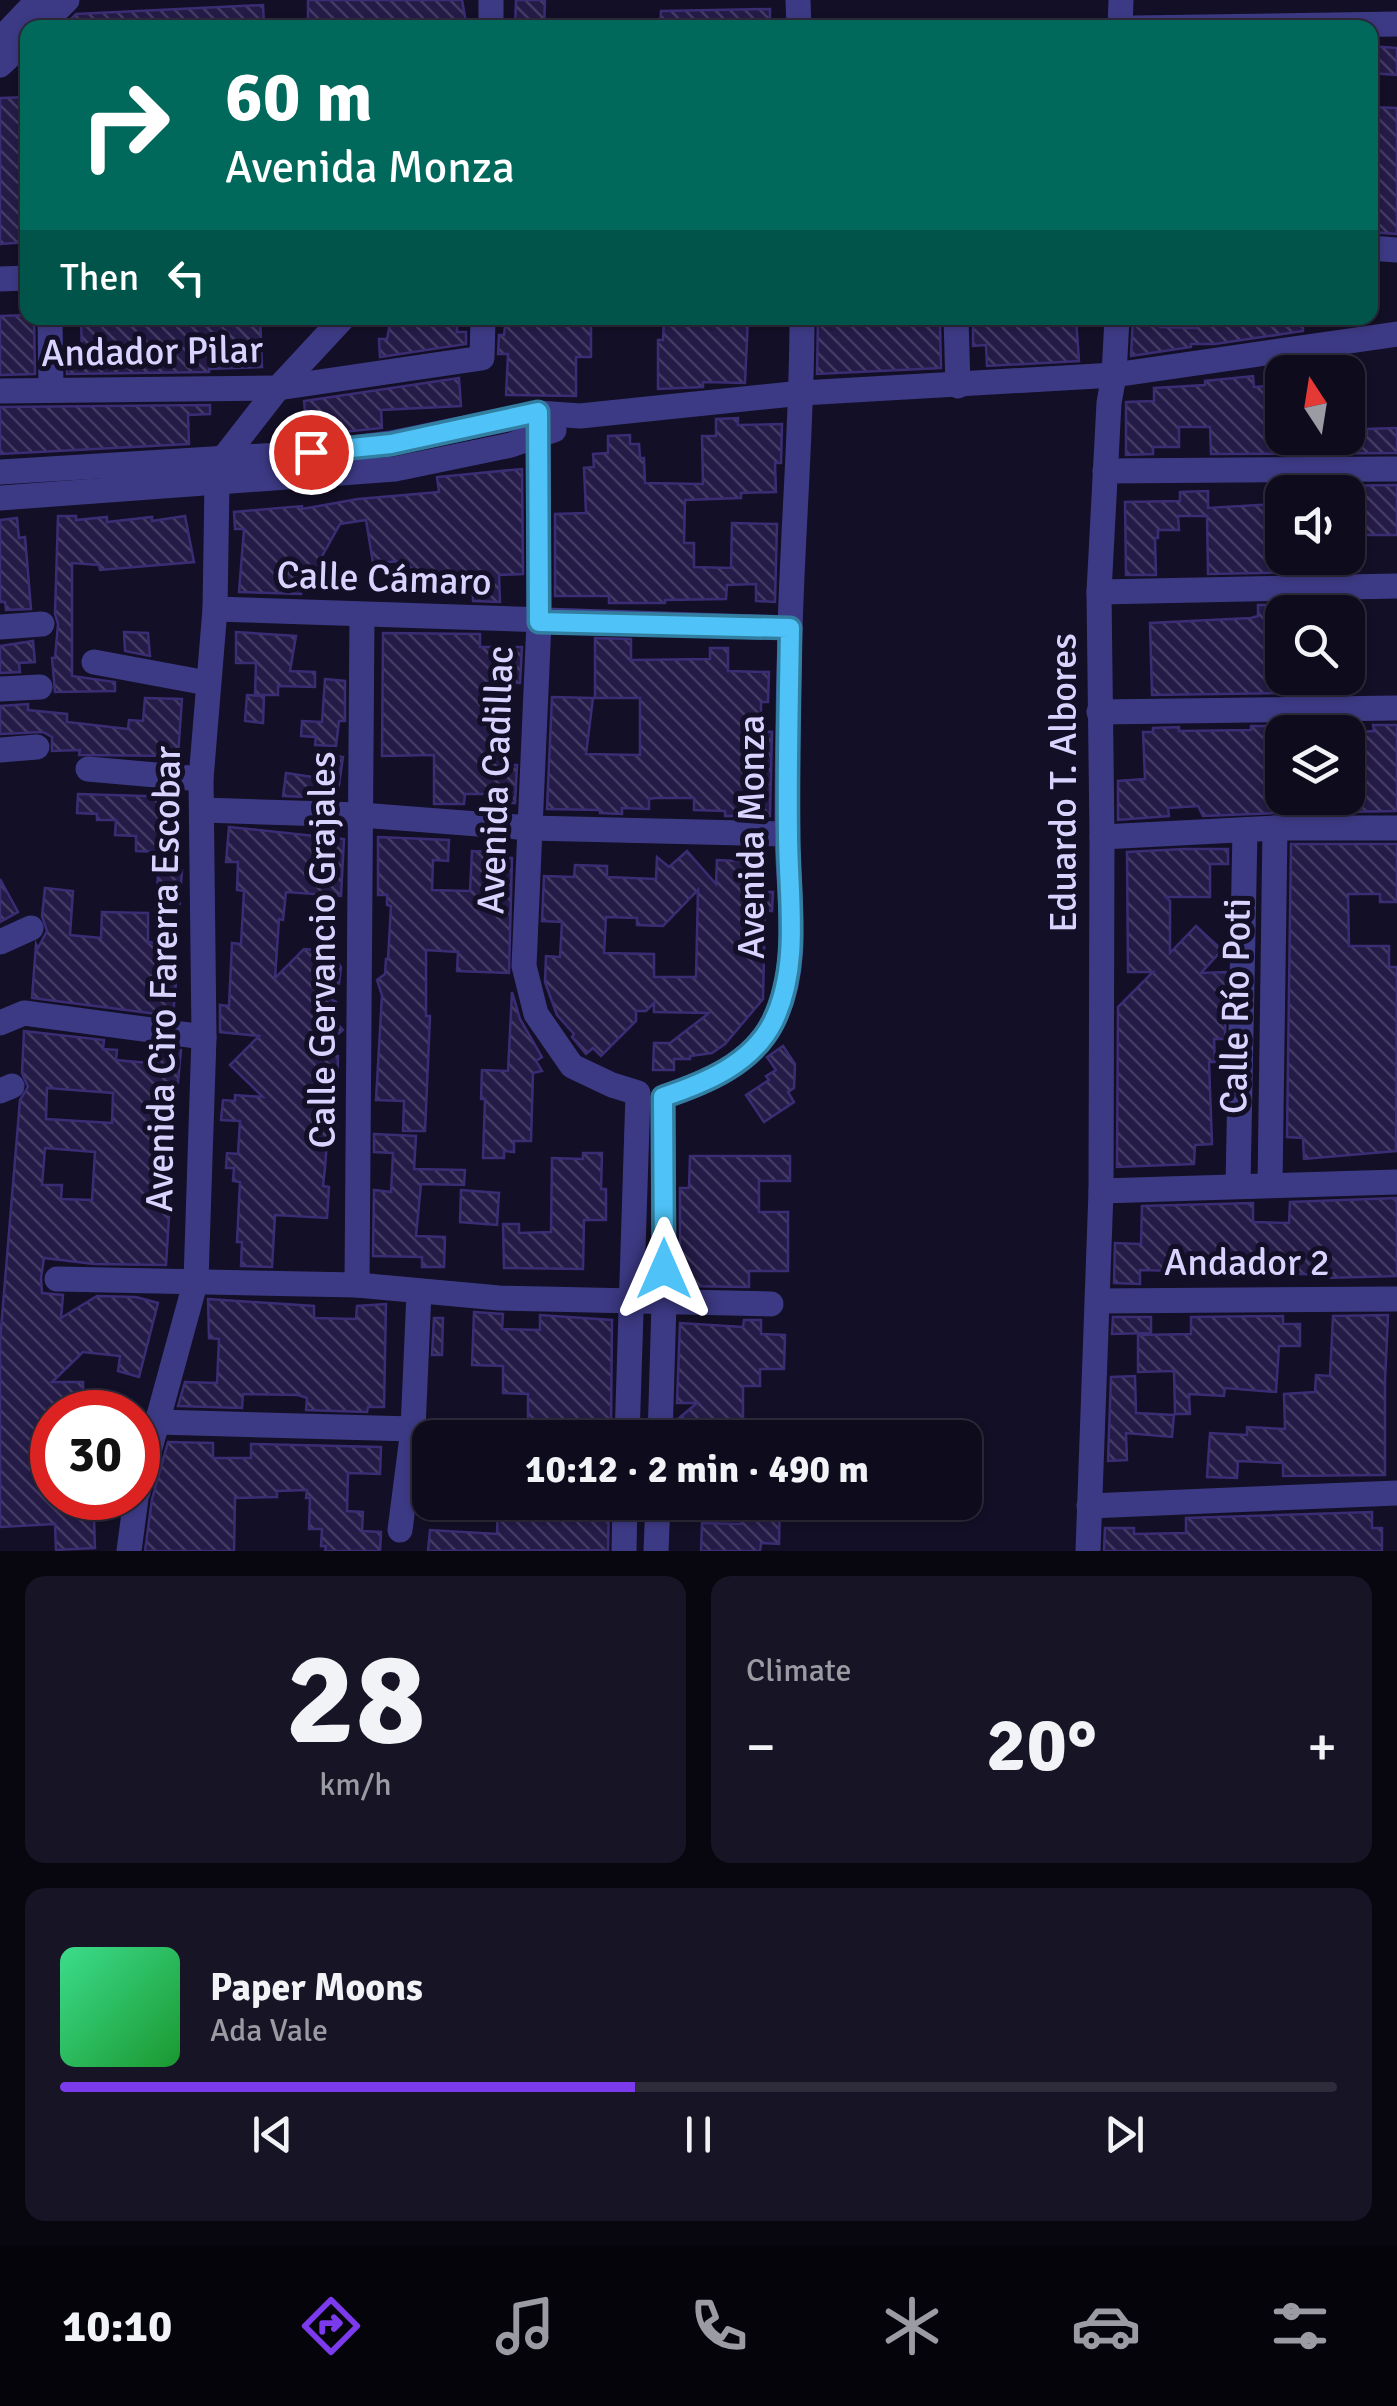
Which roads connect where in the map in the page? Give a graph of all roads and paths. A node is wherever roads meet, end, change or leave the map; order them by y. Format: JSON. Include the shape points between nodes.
{"nodes":[{"id":1,"x":38,"y":0,"type":"edge"},
{"id":2,"x":67,"y":0,"type":"edge"},
{"id":3,"x":47,"y":20,"type":"edge"},
{"id":4,"x":0,"y":40,"type":"edge"},
{"id":5,"x":20,"y":46,"type":"edge"},
{"id":6,"x":0,"y":65,"type":"edge"},
{"id":7,"x":50,"y":325,"type":"edge"},
{"id":8,"x":336,"y":325,"type":"edge"},
{"id":9,"x":483,"y":325,"type":"edge"},
{"id":10,"x":802,"y":325,"type":"edge"},
{"id":11,"x":956,"y":325,"type":"edge"},
{"id":12,"x":1117,"y":325,"type":"edge"},
{"id":13,"x":1397,"y":334,"type":"edge"},
{"id":14,"x":1114,"y":375,"type":"junction"},
{"id":15,"x":958,"y":386,"type":"junction"},
{"id":16,"x":278,"y":388,"type":"junction"},
{"id":17,"x":51,"y":390,"type":"junction"},
{"id":18,"x":0,"y":392,"type":"edge"},
{"id":19,"x":802,"y":393,"type":"junction"},
{"id":20,"x":539,"y":425,"type":"junction"},
{"id":21,"x":1397,"y":469,"type":"edge"},
{"id":22,"x":220,"y":471,"type":"junction"},
{"id":23,"x":1104,"y":471,"type":"junction"},
{"id":24,"x":0,"y":472,"type":"edge"},
{"id":25,"x":0,"y":498,"type":"edge"},
{"id":26,"x":1397,"y":586,"type":"edge"},
{"id":27,"x":1099,"y":592,"type":"junction"},
{"id":28,"x":215,"y":609,"type":"junction"},
{"id":29,"x":362,"y":615,"type":"junction"},
{"id":30,"x":539,"y":622,"type":"junction"},
{"id":31,"x":42,"y":624,"type":"dead end"},
{"id":32,"x":0,"y":627,"type":"edge"},
{"id":33,"x":790,"y":628,"type":"junction"},
{"id":34,"x":94,"y":662,"type":"dead end"},
{"id":35,"x":208,"y":683,"type":"junction"},
{"id":36,"x":40,"y":687,"type":"dead end"},
{"id":37,"x":0,"y":689,"type":"edge"},
{"id":38,"x":1397,"y":708,"type":"edge"},
{"id":39,"x":1099,"y":712,"type":"junction"},
{"id":40,"x":37,"y":747,"type":"dead end"},
{"id":41,"x":0,"y":750,"type":"edge"},
{"id":42,"x":88,"y":769,"type":"dead end"},
{"id":43,"x":201,"y":779,"type":"junction"},
{"id":44,"x":202,"y":810,"type":"junction"},
{"id":45,"x":361,"y":815,"type":"junction"},
{"id":46,"x":530,"y":828,"type":"junction"},
{"id":47,"x":1275,"y":828,"type":"junction"},
{"id":48,"x":1397,"y":828,"type":"edge"},
{"id":49,"x":1245,"y":830,"type":"junction"},
{"id":50,"x":788,"y":834,"type":"junction"},
{"id":51,"x":1102,"y":837,"type":"junction"},
{"id":52,"x":30,"y":928,"type":"dead end"},
{"id":53,"x":0,"y":942,"type":"edge"},
{"id":54,"x":0,"y":1022,"type":"edge"},
{"id":55,"x":204,"y":1037,"type":"junction"},
{"id":56,"x":651,"y":1095,"type":"junction"},
{"id":57,"x":636,"y":1164,"type":"junction"},
{"id":58,"x":664,"y":1166,"type":"junction"},
{"id":59,"x":1397,"y":1182,"type":"edge"},
{"id":60,"x":1238,"y":1185,"type":"junction"},
{"id":61,"x":1270,"y":1186,"type":"junction"},
{"id":62,"x":1101,"y":1191,"type":"junction"},
{"id":63,"x":57,"y":1280,"type":"dead end"},
{"id":64,"x":196,"y":1280,"type":"junction"},
{"id":65,"x":357,"y":1285,"type":"junction"},
{"id":66,"x":420,"y":1292,"type":"junction"},
{"id":67,"x":1397,"y":1299,"type":"edge"},
{"id":68,"x":1098,"y":1300,"type":"junction"},
{"id":69,"x":632,"y":1303,"type":"junction"},
{"id":70,"x":664,"y":1304,"type":"junction"},
{"id":71,"x":771,"y":1304,"type":"dead end"},
{"id":72,"x":160,"y":1408,"type":"edge"},
{"id":73,"x":413,"y":1420,"type":"edge"},
{"id":74,"x":629,"y":1420,"type":"edge"},
{"id":75,"x":661,"y":1420,"type":"edge"},
{"id":76,"x":160,"y":1422,"type":"edge"},
{"id":77,"x":412,"y":1428,"type":"edge"},
{"id":78,"x":412,"y":1436,"type":"edge"},
{"id":79,"x":1397,"y":1494,"type":"edge"},
{"id":80,"x":1089,"y":1506,"type":"junction"},
{"id":81,"x":131,"y":1520,"type":"edge"},
{"id":82,"x":625,"y":1520,"type":"edge"},
{"id":83,"x":657,"y":1520,"type":"edge"},
{"id":84,"x":400,"y":1530,"type":"dead end"},
{"id":85,"x":129,"y":1551,"type":"edge"},
{"id":86,"x":624,"y":1551,"type":"edge"},
{"id":87,"x":656,"y":1551,"type":"edge"},
{"id":88,"x":1088,"y":1551,"type":"edge"}],
"edges":[{"from":1,"to":4,"type":"street"},
{"from":2,"to":3,"type":"street"},
{"from":5,"to":6,"type":"street"},
{"from":7,"to":17,"type":"street"},
{"from":8,"to":16,"type":"street"},
{"from":9,"to":16,"type":"street","name":"Andador Pilar","via":[[482,358]]},
{"from":10,"to":19,"type":"street","name":"Avenida Monza"},
{"from":11,"to":15,"type":"street"},
{"from":12,"to":14,"type":"street","name":"Eduardo T. Albores"},
{"from":13,"to":14,"type":"street"},
{"from":14,"to":15,"type":"street"},
{"from":14,"to":23,"type":"street","name":"Eduardo T. Albores"},
{"from":15,"to":19,"type":"street"},
{"from":16,"to":17,"type":"street","name":"Andador Pilar"},
{"from":16,"to":22,"type":"street"},
{"from":17,"to":18,"type":"street","name":"Andador Pilar"},
{"from":19,"to":20,"type":"street"},
{"from":19,"to":33,"type":"street","name":"Avenida Monza"},
{"from":20,"to":22,"type":"street","via":[[395,469]]},
{"from":20,"to":30,"type":"street","name":"Avenida Cadillac"},
{"from":21,"to":23,"type":"street"},
{"from":22,"to":24,"type":"street"},
{"from":22,"to":25,"type":"street"},
{"from":22,"to":28,"type":"street","name":"Avenida Ciro Farerra Escobar"},
{"from":23,"to":27,"type":"street","name":"Eduardo T. Albores"},
{"from":26,"to":27,"type":"street"},
{"from":27,"to":39,"type":"street","name":"Eduardo T. Albores"},
{"from":28,"to":29,"type":"street","name":"Calle Cámaro"},
{"from":28,"to":35,"type":"street","name":"Avenida Ciro Farerra Escobar"},
{"from":29,"to":30,"type":"street","name":"Calle Cámaro"},
{"from":29,"to":45,"type":"street","name":"Calle Gervancio Grajales"},
{"from":30,"to":33,"type":"street","name":"Calle Cámaro"},
{"from":30,"to":46,"type":"street","name":"Avenida Cadillac"},
{"from":31,"to":32,"type":"street"},
{"from":33,"to":50,"type":"street","name":"Avenida Monza"},
{"from":34,"to":35,"type":"street"},
{"from":35,"to":43,"type":"street","name":"Avenida Ciro Farerra Escobar"},
{"from":36,"to":37,"type":"street"},
{"from":38,"to":39,"type":"street"},
{"from":39,"to":51,"type":"street","name":"Eduardo T. Albores"},
{"from":40,"to":41,"type":"street"},
{"from":42,"to":43,"type":"street"},
{"from":43,"to":44,"type":"street","name":"Avenida Ciro Farerra Escobar"},
{"from":44,"to":45,"type":"street"},
{"from":44,"to":55,"type":"street","name":"Avenida Ciro Farerra Escobar"},
{"from":45,"to":46,"type":"street"},
{"from":45,"to":65,"type":"street","name":"Calle Gervancio Grajales"},
{"from":46,"to":50,"type":"street"},
{"from":46,"to":56,"type":"street","name":"Avenida Cadillac","via":[[524,966],[536,1014],[572,1066]]},
{"from":47,"to":48,"type":"street"},
{"from":47,"to":49,"type":"street"},
{"from":47,"to":61,"type":"street","name":"Calle Río Poti"},
{"from":49,"to":51,"type":"street"},
{"from":49,"to":60,"type":"street","name":"Calle Río Poti"},
{"from":50,"to":56,"type":"street","name":"Avenida Monza","via":[[790,973],[773,1024],[744,1060],[696,1086]]},
{"from":51,"to":62,"type":"street","name":"Eduardo T. Albores"},
{"from":52,"to":53,"type":"street"},
{"from":54,"to":55,"type":"street","via":[[24,1014]]},
{"from":55,"to":64,"type":"street","name":"Avenida Ciro Farerra Escobar"},
{"from":56,"to":57,"type":"street"},
{"from":56,"to":58,"type":"street"},
{"from":57,"to":58,"type":"street"},
{"from":57,"to":69,"type":"street"},
{"from":58,"to":70,"type":"street"},
{"from":59,"to":61,"type":"street"},
{"from":60,"to":61,"type":"street"},
{"from":60,"to":62,"type":"street"},
{"from":62,"to":68,"type":"street","name":"Eduardo T. Albores"},
{"from":63,"to":64,"type":"street"},
{"from":64,"to":65,"type":"street"},
{"from":64,"to":72,"type":"street","name":"Avenida Ciro Farerra Escobar"},
{"from":65,"to":66,"type":"street"},
{"from":66,"to":69,"type":"street"},
{"from":66,"to":73,"type":"street"},
{"from":67,"to":68,"type":"street","name":"Andador 2"},
{"from":68,"to":80,"type":"street","name":"Eduardo T. Albores"},
{"from":69,"to":70,"type":"street"},
{"from":69,"to":74,"type":"street"},
{"from":70,"to":71,"type":"street"},
{"from":70,"to":75,"type":"street"},
{"from":76,"to":77,"type":"street"},
{"from":78,"to":84,"type":"street"},
{"from":79,"to":80,"type":"street"},
{"from":80,"to":88,"type":"street","name":"Eduardo T. Albores"},
{"from":81,"to":85,"type":"street","name":"Avenida Ciro Farerra Escobar"},
{"from":82,"to":86,"type":"street"},
{"from":83,"to":87,"type":"street"}]}
